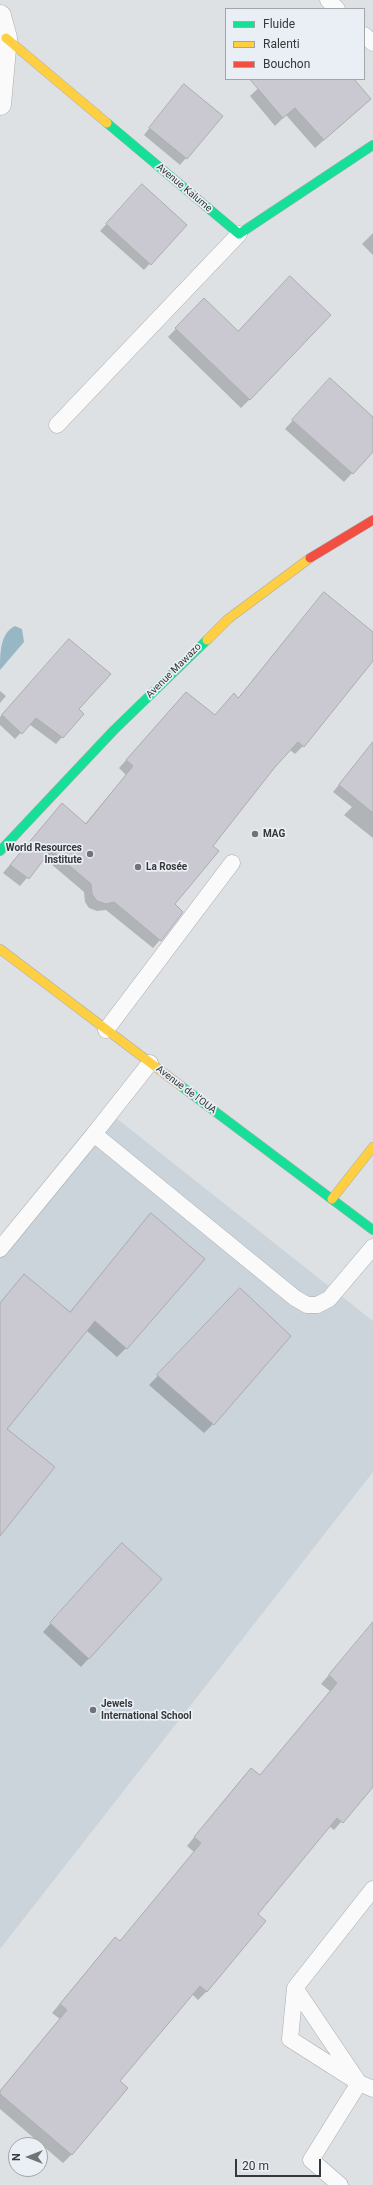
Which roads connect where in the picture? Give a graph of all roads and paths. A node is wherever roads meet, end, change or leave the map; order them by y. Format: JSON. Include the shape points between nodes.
{"nodes":[{"id":1,"x":328,"y":0,"type":"edge"},
{"id":2,"x":336,"y":8,"type":"edge"},
{"id":3,"x":0,"y":16,"type":"edge"},
{"id":4,"x":365,"y":36,"type":"edge"},
{"id":5,"x":6,"y":38,"type":"junction"},
{"id":6,"x":373,"y":43,"type":"edge"},
{"id":7,"x":0,"y":104,"type":"edge"},
{"id":8,"x":373,"y":145,"type":"edge"},
{"id":9,"x":239,"y":234,"type":"junction"},
{"id":10,"x":57,"y":425,"type":"dead end"},
{"id":11,"x":373,"y":520,"type":"edge"},
{"id":12,"x":0,"y":851,"type":"edge"},
{"id":13,"x":232,"y":863,"type":"dead end"},
{"id":14,"x":0,"y":948,"type":"edge"},
{"id":15,"x":106,"y":1030,"type":"junction"},
{"id":16,"x":150,"y":1063,"type":"junction"},
{"id":17,"x":94,"y":1134,"type":"junction"},
{"id":18,"x":373,"y":1147,"type":"edge"},
{"id":19,"x":332,"y":1199,"type":"junction"},
{"id":20,"x":373,"y":1230,"type":"edge"},
{"id":21,"x":373,"y":1246,"type":"edge"},
{"id":22,"x":0,"y":1249,"type":"edge"},
{"id":23,"x":373,"y":1889,"type":"edge"},
{"id":24,"x":295,"y":1988,"type":"junction"},
{"id":25,"x":366,"y":2086,"type":"edge"},
{"id":26,"x":340,"y":2185,"type":"edge"}],
"edges":[{"from":1,"to":2,"type":"lane"},
{"from":3,"to":5,"type":"street"},
{"from":4,"to":6,"type":"lane"},
{"from":5,"to":7,"type":"street"},
{"from":5,"to":9,"type":"street","name":"Avenue Kalume"},
{"from":8,"to":9,"type":"street"},
{"from":9,"to":10,"type":"lane"},
{"from":11,"to":12,"type":"street","name":"Avenue Mawazo","via":[[315,554],[228,619],[130,714]]},
{"from":13,"to":15,"type":"lane"},
{"from":14,"to":15,"type":"street","name":"Avenue de l’OUA"},
{"from":15,"to":16,"type":"street","name":"Avenue de l’OUA"},
{"from":16,"to":17,"type":"lane"},
{"from":16,"to":19,"type":"street","name":"Avenue de l’OUA"},
{"from":17,"to":21,"type":"lane","via":[[295,1298],[307,1305],[317,1305],[329,1299]]},
{"from":17,"to":22,"type":"lane"},
{"from":18,"to":19,"type":"street"},
{"from":19,"to":20,"type":"street","name":"Avenue de l’OUA"},
{"from":23,"to":24,"type":"lane"},
{"from":24,"to":25,"type":"lane"},
{"from":24,"to":25,"type":"lane","via":[[290,2039]]},
{"from":25,"to":26,"type":"lane","via":[[311,2160]]}]}
